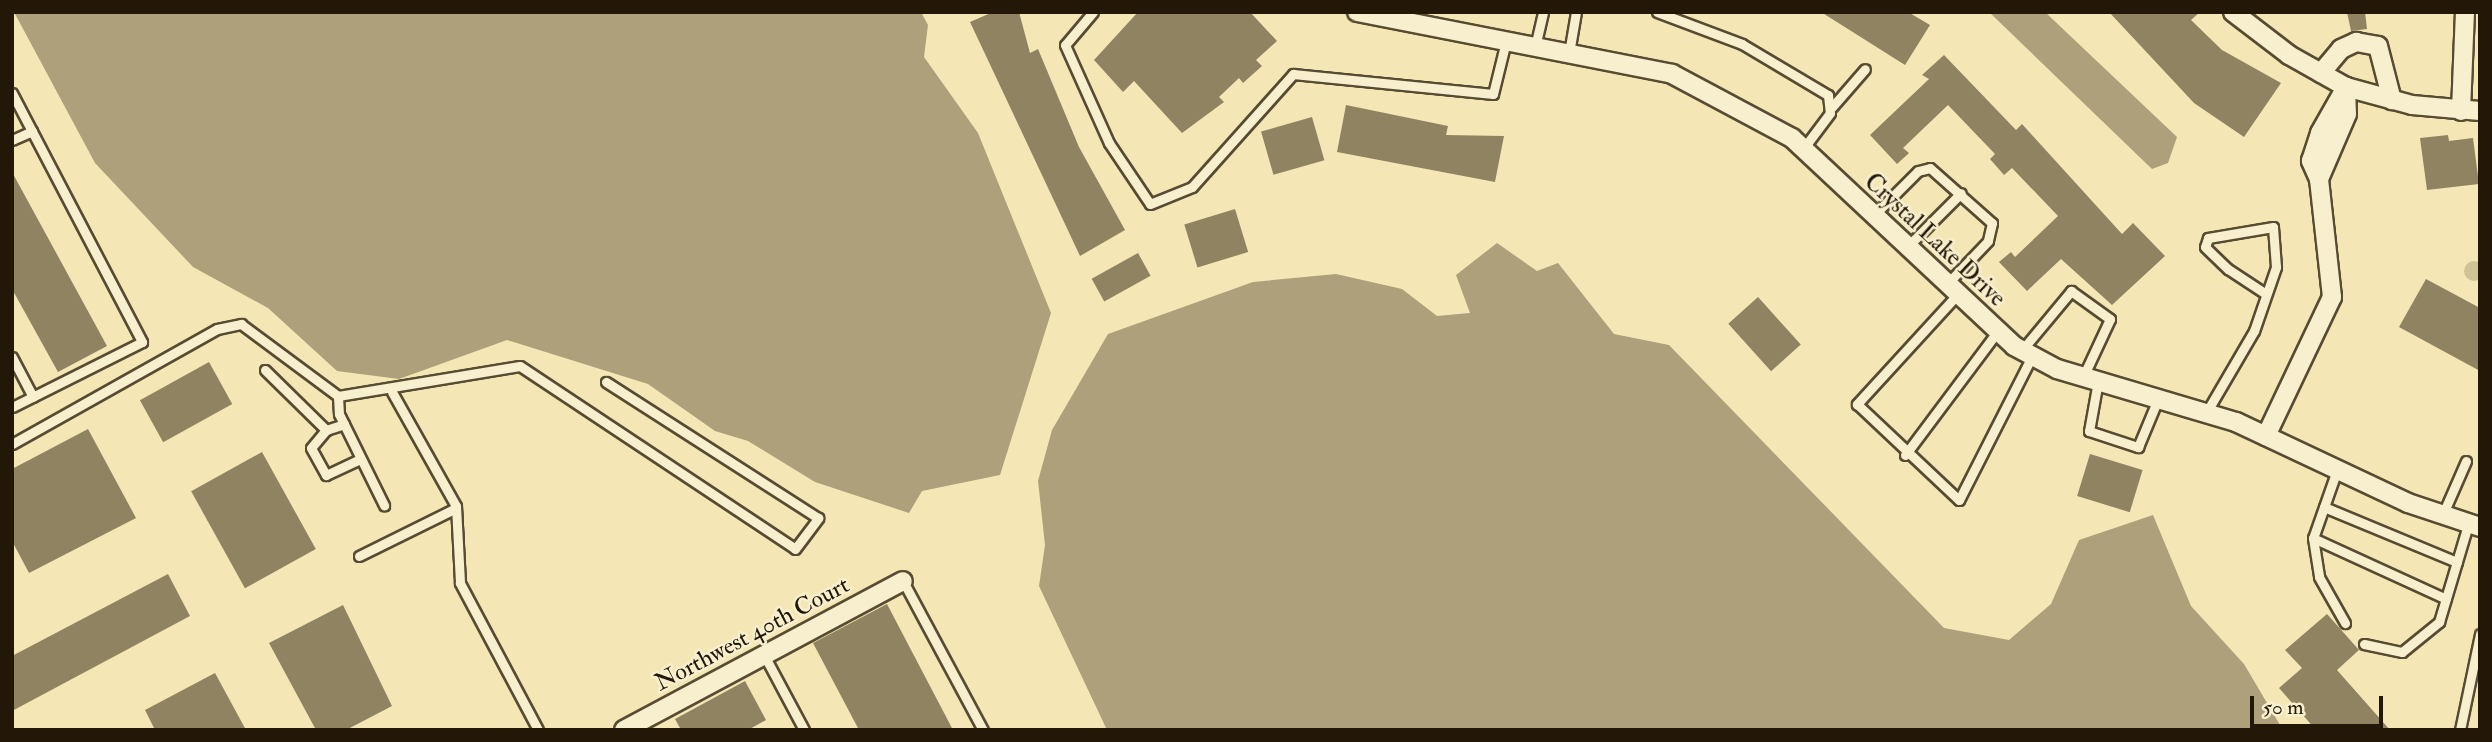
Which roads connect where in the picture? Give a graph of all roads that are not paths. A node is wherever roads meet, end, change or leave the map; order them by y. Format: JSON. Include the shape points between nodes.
{"nodes":[{"id":1,"x":1093,"y":12,"type":"edge"},
{"id":2,"x":1357,"y":12,"type":"edge"},
{"id":3,"x":1543,"y":12,"type":"edge"},
{"id":4,"x":1576,"y":12,"type":"edge"},
{"id":5,"x":1657,"y":12,"type":"edge"},
{"id":6,"x":2233,"y":12,"type":"edge"},
{"id":7,"x":2465,"y":12,"type":"edge"},
{"id":8,"x":1381,"y":15,"type":"edge"},
{"id":9,"x":1506,"y":40,"type":"junction"},
{"id":10,"x":1535,"y":47,"type":"junction"},
{"id":11,"x":1569,"y":53,"type":"junction"},
{"id":12,"x":1865,"y":69,"type":"dead end"},
{"id":13,"x":2321,"y":74,"type":"junction"},
{"id":14,"x":2346,"y":87,"type":"junction"},
{"id":15,"x":12,"y":93,"type":"edge"},
{"id":16,"x":2392,"y":100,"type":"junction"},
{"id":17,"x":1832,"y":107,"type":"junction"},
{"id":18,"x":2471,"y":111,"type":"edge"},
{"id":19,"x":32,"y":131,"type":"junction"},
{"id":20,"x":12,"y":140,"type":"edge"},
{"id":21,"x":1803,"y":149,"type":"junction"},
{"id":22,"x":1961,"y":193,"type":"junction"},
{"id":23,"x":1872,"y":217,"type":"junction"},
{"id":24,"x":1906,"y":248,"type":"junction"},
{"id":25,"x":1951,"y":291,"type":"junction"},
{"id":26,"x":2266,"y":294,"type":"junction"},
{"id":27,"x":1997,"y":332,"type":"junction"},
{"id":28,"x":2027,"y":353,"type":"junction"},
{"id":29,"x":12,"y":357,"type":"edge"},
{"id":30,"x":265,"y":370,"type":"dead end"},
{"id":31,"x":2090,"y":379,"type":"junction"},
{"id":32,"x":606,"y":382,"type":"dead end"},
{"id":33,"x":393,"y":392,"type":"junction"},
{"id":34,"x":338,"y":396,"type":"junction"},
{"id":35,"x":33,"y":397,"type":"junction"},
{"id":36,"x":2158,"y":399,"type":"junction"},
{"id":37,"x":12,"y":407,"type":"edge"},
{"id":38,"x":2206,"y":413,"type":"junction"},
{"id":39,"x":344,"y":424,"type":"junction"},
{"id":40,"x":326,"y":430,"type":"junction"},
{"id":41,"x":2266,"y":436,"type":"junction"},
{"id":42,"x":12,"y":444,"type":"edge"},
{"id":43,"x":1905,"y":455,"type":"junction"},
{"id":44,"x":360,"y":459,"type":"junction"},
{"id":45,"x":2466,"y":461,"type":"dead end"},
{"id":46,"x":2337,"y":470,"type":"junction"},
{"id":47,"x":384,"y":505,"type":"dead end"},
{"id":48,"x":2324,"y":506,"type":"junction"},
{"id":49,"x":456,"y":509,"type":"junction"},
{"id":50,"x":2442,"y":516,"type":"junction"},
{"id":51,"x":2474,"y":526,"type":"edge"},
{"id":52,"x":2313,"y":538,"type":"junction"},
{"id":53,"x":359,"y":556,"type":"dead end"},
{"id":54,"x":2457,"y":562,"type":"junction"},
{"id":55,"x":903,"y":581,"type":"joint"},
{"id":56,"x":2446,"y":599,"type":"junction"},
{"id":57,"x":2345,"y":622,"type":"dead end"},
{"id":58,"x":2480,"y":634,"type":"edge"},
{"id":59,"x":2364,"y":643,"type":"dead end"},
{"id":60,"x":764,"y":655,"type":"junction"},
{"id":61,"x":635,"y":727,"type":"edge"},
{"id":62,"x":538,"y":730,"type":"edge"},
{"id":63,"x":804,"y":730,"type":"edge"},
{"id":64,"x":983,"y":730,"type":"edge"},
{"id":65,"x":2460,"y":730,"type":"edge"}],
"edges":[{"from":1,"to":9,"type":"lane","via":[[1065,44],[1109,143],[1150,204],[1192,187],[1293,74],[1493,94]]},
{"from":2,"to":8,"type":"street","name":"Crystal Lake Drive"},
{"from":3,"to":10,"type":"lane"},
{"from":4,"to":11,"type":"lane"},
{"from":5,"to":17,"type":"lane","via":[[1781,65],[1828,95]]},
{"from":6,"to":13,"type":"street"},
{"from":7,"to":18,"type":"street"},
{"from":8,"to":9,"type":"street","name":"Crystal Lake Drive"},
{"from":9,"to":10,"type":"street","name":"Crystal Lake Drive"},
{"from":10,"to":11,"type":"street","name":"Crystal Lake Drive"},
{"from":11,"to":21,"type":"street","name":"Crystal Lake Drive","via":[[1672,74]]},
{"from":12,"to":17,"type":"lane"},
{"from":13,"to":14,"type":"street"},
{"from":13,"to":16,"type":"street","via":[[2341,49],[2356,42],[2378,46]]},
{"from":14,"to":16,"type":"street"},
{"from":14,"to":41,"type":"street","via":[[2320,132],[2311,161],[2319,179],[2332,297]]},
{"from":15,"to":19,"type":"lane"},
{"from":16,"to":18,"type":"street"},
{"from":17,"to":21,"type":"lane"},
{"from":19,"to":20,"type":"lane"},
{"from":19,"to":35,"type":"lane","via":[[142,342]]},
{"from":21,"to":23,"type":"street","name":"Crystal Lake Drive"},
{"from":22,"to":23,"type":"lane","via":[[1937,169],[1923,169]]},
{"from":22,"to":24,"type":"lane"},
{"from":22,"to":25,"type":"lane","via":[[1994,229]]},
{"from":23,"to":24,"type":"street","name":"Crystal Lake Drive"},
{"from":24,"to":25,"type":"street","name":"Crystal Lake Drive"},
{"from":25,"to":27,"type":"street","name":"Crystal Lake Drive"},
{"from":25,"to":43,"type":"lane","via":[[1857,404]]},
{"from":26,"to":26,"type":"lane","via":[[2276,267],[2273,227],[2208,238],[2205,247]]},
{"from":26,"to":38,"type":"lane","via":[[2254,331]]},
{"from":27,"to":28,"type":"street","name":"Crystal Lake Drive"},
{"from":27,"to":43,"type":"lane"},
{"from":28,"to":31,"type":"street","name":"Crystal Lake Drive"},
{"from":28,"to":31,"type":"lane","via":[[2071,292],[2110,319]]},
{"from":28,"to":43,"type":"lane","via":[[1959,500]]},
{"from":29,"to":35,"type":"lane"},
{"from":30,"to":40,"type":"lane"},
{"from":31,"to":36,"type":"street","name":"Crystal Lake Drive"},
{"from":31,"to":36,"type":"lane","via":[[2089,431],[2138,447]]},
{"from":32,"to":33,"type":"lane","via":[[818,518],[795,550],[520,366]]},
{"from":33,"to":34,"type":"lane"},
{"from":33,"to":49,"type":"lane"},
{"from":34,"to":39,"type":"lane"},
{"from":34,"to":42,"type":"lane","via":[[241,324],[217,329]]},
{"from":35,"to":37,"type":"lane"},
{"from":36,"to":38,"type":"street","name":"Crystal Lake Drive"},
{"from":38,"to":41,"type":"street","name":"Crystal Lake Drive"},
{"from":39,"to":40,"type":"lane"},
{"from":39,"to":44,"type":"lane"},
{"from":40,"to":44,"type":"lane","via":[[311,448],[326,475]]},
{"from":41,"to":46,"type":"street","name":"Crystal Lake Drive"},
{"from":44,"to":47,"type":"lane"},
{"from":45,"to":50,"type":"lane"},
{"from":46,"to":48,"type":"lane"},
{"from":46,"to":50,"type":"street","name":"Crystal Lake Drive"},
{"from":48,"to":52,"type":"lane"},
{"from":48,"to":54,"type":"lane"},
{"from":49,"to":53,"type":"lane"},
{"from":49,"to":62,"type":"lane","via":[[460,583]]},
{"from":50,"to":51,"type":"street","name":"Crystal Lake Drive"},
{"from":51,"to":54,"type":"lane"},
{"from":52,"to":56,"type":"lane"},
{"from":52,"to":57,"type":"lane","via":[[2319,577]]},
{"from":54,"to":56,"type":"lane"},
{"from":55,"to":60,"type":"street","name":"Northwest 40th Court"},
{"from":55,"to":64,"type":"lane"},
{"from":56,"to":59,"type":"lane","via":[[2439,622],[2402,652]]},
{"from":58,"to":65,"type":"lane"},
{"from":60,"to":61,"type":"street","name":"Northwest 40th Court"},
{"from":60,"to":63,"type":"lane"}]}
